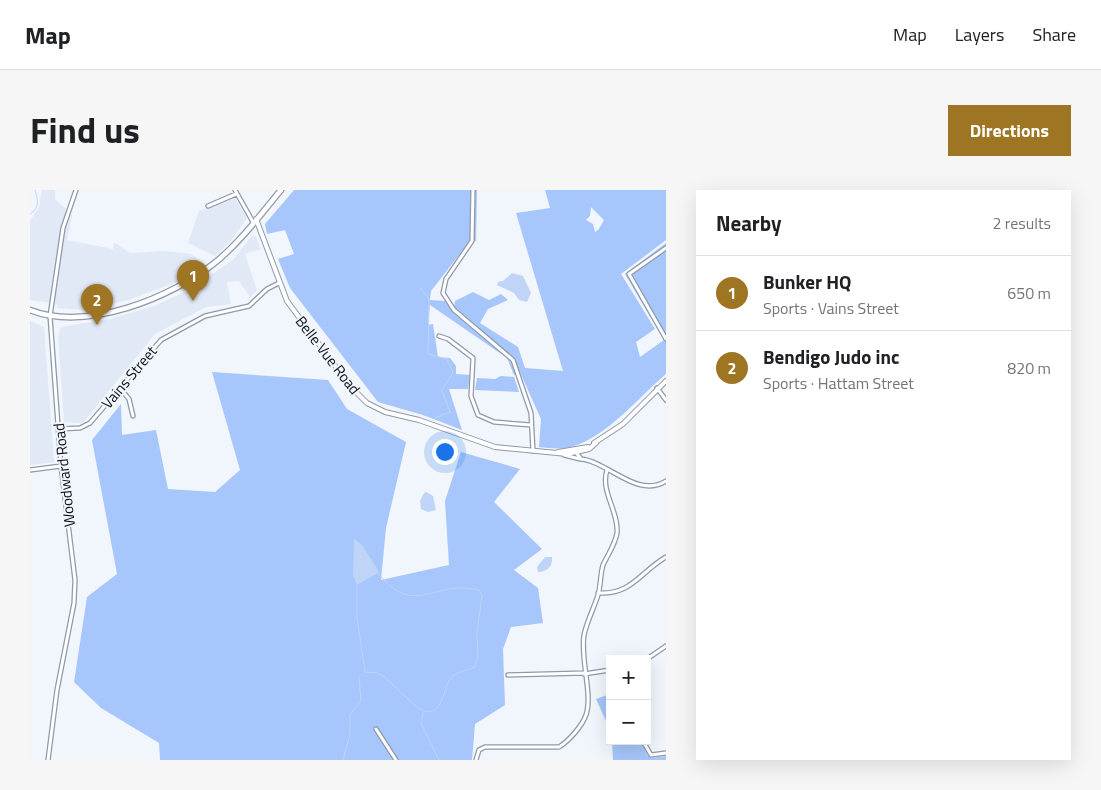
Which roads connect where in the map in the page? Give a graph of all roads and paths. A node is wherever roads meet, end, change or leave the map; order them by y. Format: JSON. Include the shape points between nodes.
{"nodes":[{"id":1,"x":76,"y":190,"type":"edge"},
{"id":2,"x":281,"y":190,"type":"edge"},
{"id":3,"x":473,"y":190,"type":"edge"},
{"id":4,"x":236,"y":192,"type":"edge"},
{"id":5,"x":208,"y":206,"type":"dead end"},
{"id":6,"x":255,"y":220,"type":"junction"},
{"id":7,"x":666,"y":248,"type":"edge"},
{"id":8,"x":279,"y":283,"type":"junction"},
{"id":9,"x":30,"y":310,"type":"edge"},
{"id":10,"x":50,"y":316,"type":"junction"},
{"id":11,"x":439,"y":336,"type":"dead end"},
{"id":12,"x":666,"y":338,"type":"edge"},
{"id":13,"x":666,"y":381,"type":"edge"},
{"id":14,"x":120,"y":388,"type":"junction"},
{"id":15,"x":657,"y":388,"type":"junction"},
{"id":16,"x":666,"y":400,"type":"edge"},
{"id":17,"x":133,"y":416,"type":"dead end"},
{"id":18,"x":531,"y":425,"type":"junction"},
{"id":19,"x":58,"y":430,"type":"junction"},
{"id":20,"x":596,"y":443,"type":"junction"},
{"id":21,"x":588,"y":449,"type":"junction"},
{"id":22,"x":534,"y":451,"type":"junction"},
{"id":23,"x":577,"y":451,"type":"junction"},
{"id":24,"x":556,"y":453,"type":"junction"},
{"id":25,"x":562,"y":454,"type":"junction"},
{"id":26,"x":584,"y":460,"type":"junction"},
{"id":27,"x":61,"y":466,"type":"junction"},
{"id":28,"x":30,"y":470,"type":"edge"},
{"id":29,"x":607,"y":470,"type":"junction"},
{"id":30,"x":666,"y":480,"type":"edge"},
{"id":31,"x":666,"y":557,"type":"edge"},
{"id":32,"x":598,"y":593,"type":"junction"},
{"id":33,"x":666,"y":646,"type":"edge"},
{"id":34,"x":651,"y":656,"type":"edge"},
{"id":35,"x":606,"y":671,"type":"edge"},
{"id":36,"x":584,"y":674,"type":"junction"},
{"id":37,"x":508,"y":675,"type":"dead end"},
{"id":38,"x":376,"y":729,"type":"dead end"},
{"id":39,"x":646,"y":745,"type":"edge"},
{"id":40,"x":666,"y":753,"type":"edge"},
{"id":41,"x":48,"y":760,"type":"edge"},
{"id":42,"x":396,"y":760,"type":"edge"},
{"id":43,"x":476,"y":760,"type":"edge"}],
"edges":[{"from":1,"to":10,"type":"street","name":"Woodward Road","via":[[63,228]]},
{"from":2,"to":6,"type":"main road"},
{"from":3,"to":18,"type":"street","via":[[472,241],[446,279],[443,293],[454,310],[512,360]]},
{"from":4,"to":5,"type":"street"},
{"from":4,"to":6,"type":"street","name":"Belle Vue Road"},
{"from":6,"to":8,"type":"street","name":"Belle Vue Road"},
{"from":6,"to":10,"type":"main road","via":[[219,260],[170,291],[98,314],[72,318]]},
{"from":7,"to":12,"type":"street","via":[[629,274]]},
{"from":8,"to":14,"type":"street","name":"Vains Street","via":[[267,289],[249,306],[205,316],[167,336],[149,352]]},
{"from":8,"to":22,"type":"street","name":"Belle Vue Road","via":[[301,321],[350,386],[367,403],[488,446]]},
{"from":9,"to":10,"type":"main road"},
{"from":10,"to":19,"type":"street","name":"Woodward Road"},
{"from":11,"to":18,"type":"street","via":[[474,358],[471,396],[478,415],[494,422]]},
{"from":13,"to":15,"type":"street"},
{"from":14,"to":17,"type":"street","via":[[130,399]]},
{"from":14,"to":19,"type":"street","name":"Vains Street","via":[[90,424]]},
{"from":15,"to":16,"type":"street"},
{"from":15,"to":20,"type":"street","via":[[623,424]]},
{"from":18,"to":22,"type":"street"},
{"from":19,"to":27,"type":"street","name":"Woodward Road"},
{"from":20,"to":21,"type":"street","name":"Belle Vue Road"},
{"from":20,"to":23,"type":"street"},
{"from":21,"to":23,"type":"street","name":"Belle Vue Road"},
{"from":21,"to":26,"type":"street"},
{"from":22,"to":24,"type":"street","name":"Belle Vue Road"},
{"from":23,"to":24,"type":"street","name":"Belle Vue Road"},
{"from":23,"to":25,"type":"street","name":"Belle Vue Road"},
{"from":23,"to":26,"type":"street"},
{"from":24,"to":25,"type":"street","name":"Belle Vue Road"},
{"from":25,"to":26,"type":"street"},
{"from":26,"to":29,"type":"street"},
{"from":27,"to":28,"type":"street"},
{"from":27,"to":41,"type":"street","name":"Woodward Road","via":[[75,596]]},
{"from":29,"to":30,"type":"street","via":[[640,484],[652,486]]},
{"from":29,"to":32,"type":"street","via":[[605,481],[617,532],[602,569]]},
{"from":31,"to":32,"type":"street","via":[[624,590]]},
{"from":32,"to":36,"type":"street","via":[[584,635]]},
{"from":33,"to":34,"type":"street"},
{"from":35,"to":36,"type":"street"},
{"from":36,"to":37,"type":"street"},
{"from":36,"to":43,"type":"street","via":[[588,700],[586,712],[562,745],[552,748],[485,747],[479,750]]},
{"from":38,"to":42,"type":"street"},
{"from":39,"to":40,"type":"street","via":[[652,755]]}]}
